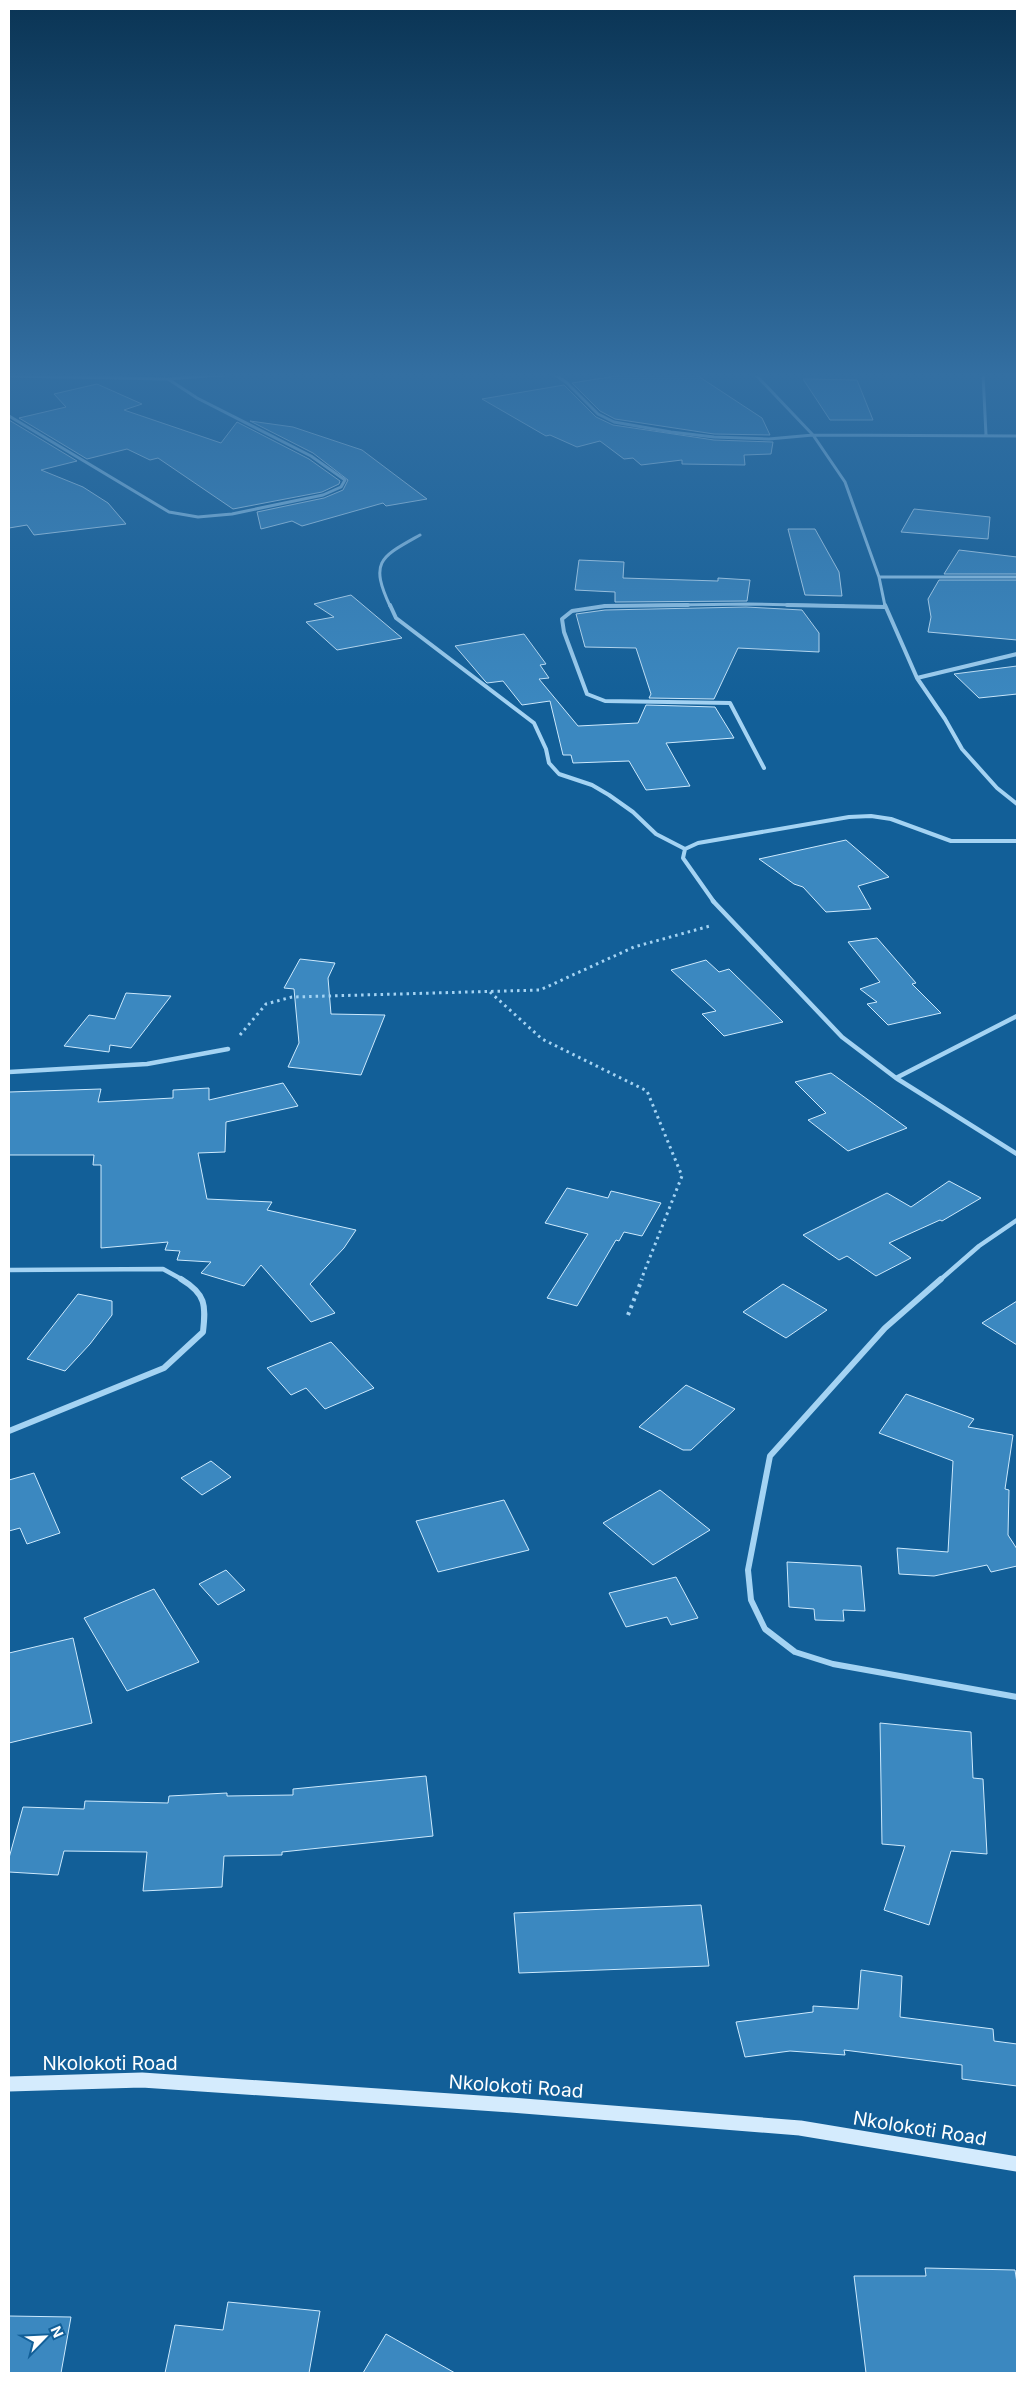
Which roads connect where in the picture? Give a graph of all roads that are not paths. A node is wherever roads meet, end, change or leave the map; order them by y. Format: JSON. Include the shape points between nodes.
{"nodes":[{"id":1,"x":124,"y":485,"type":"edge"},
{"id":2,"x":342,"y":485,"type":"edge"},
{"id":3,"x":846,"y":485,"type":"edge"},
{"id":4,"x":420,"y":535,"type":"dead end"},
{"id":5,"x":879,"y":576,"type":"junction"},
{"id":6,"x":1017,"y":577,"type":"edge"},
{"id":7,"x":885,"y":607,"type":"junction"},
{"id":8,"x":1017,"y":654,"type":"edge"},
{"id":9,"x":916,"y":678,"type":"junction"},
{"id":10,"x":764,"y":768,"type":"dead end"},
{"id":11,"x":1017,"y":804,"type":"edge"},
{"id":12,"x":1017,"y":841,"type":"edge"},
{"id":13,"x":685,"y":849,"type":"junction"},
{"id":14,"x":1017,"y":1016,"type":"edge"},
{"id":15,"x":228,"y":1049,"type":"road end"},
{"id":16,"x":9,"y":1072,"type":"edge"},
{"id":17,"x":896,"y":1078,"type":"junction"},
{"id":18,"x":1017,"y":1154,"type":"edge"},
{"id":19,"x":1017,"y":1220,"type":"edge"},
{"id":20,"x":9,"y":1270,"type":"edge"},
{"id":21,"x":9,"y":1431,"type":"edge"},
{"id":22,"x":1017,"y":1697,"type":"edge"},
{"id":23,"x":9,"y":2084,"type":"edge"},
{"id":24,"x":1017,"y":2164,"type":"edge"}],
"edges":[{"from":1,"to":2,"type":"street","via":[[169,512],[198,517],[232,514],[323,495]]},
{"from":3,"to":5,"type":"street"},
{"from":4,"to":13,"type":"street","via":[[395,549],[381,562],[381,586],[396,618],[534,723],[549,763],[559,774],[592,785],[609,795],[656,834]]},
{"from":5,"to":6,"type":"street"},
{"from":5,"to":7,"type":"street"},
{"from":7,"to":9,"type":"street"},
{"from":7,"to":10,"type":"street","via":[[748,604],[605,606],[572,612],[562,619],[587,694],[605,701],[730,704]]},
{"from":8,"to":9,"type":"street"},
{"from":9,"to":11,"type":"street","via":[[962,749],[997,788]]},
{"from":12,"to":13,"type":"street","via":[[951,841],[891,819],[871,816],[698,843]]},
{"from":13,"to":17,"type":"street","via":[[682,858],[719,909],[842,1037]]},
{"from":14,"to":17,"type":"street"},
{"from":15,"to":16,"type":"street","via":[[154,1065]]},
{"from":17,"to":18,"type":"street"},
{"from":19,"to":22,"type":"street","via":[[979,1246],[885,1328],[770,1456],[748,1570],[751,1600],[765,1629],[795,1652],[833,1664]]},
{"from":20,"to":21,"type":"street","via":[[163,1269],[194,1287],[206,1307],[203,1332],[164,1368]]},
{"from":23,"to":24,"type":"main road","name":"Nkolokoti Road","via":[[142,2080],[520,2105],[800,2128]]}]}
